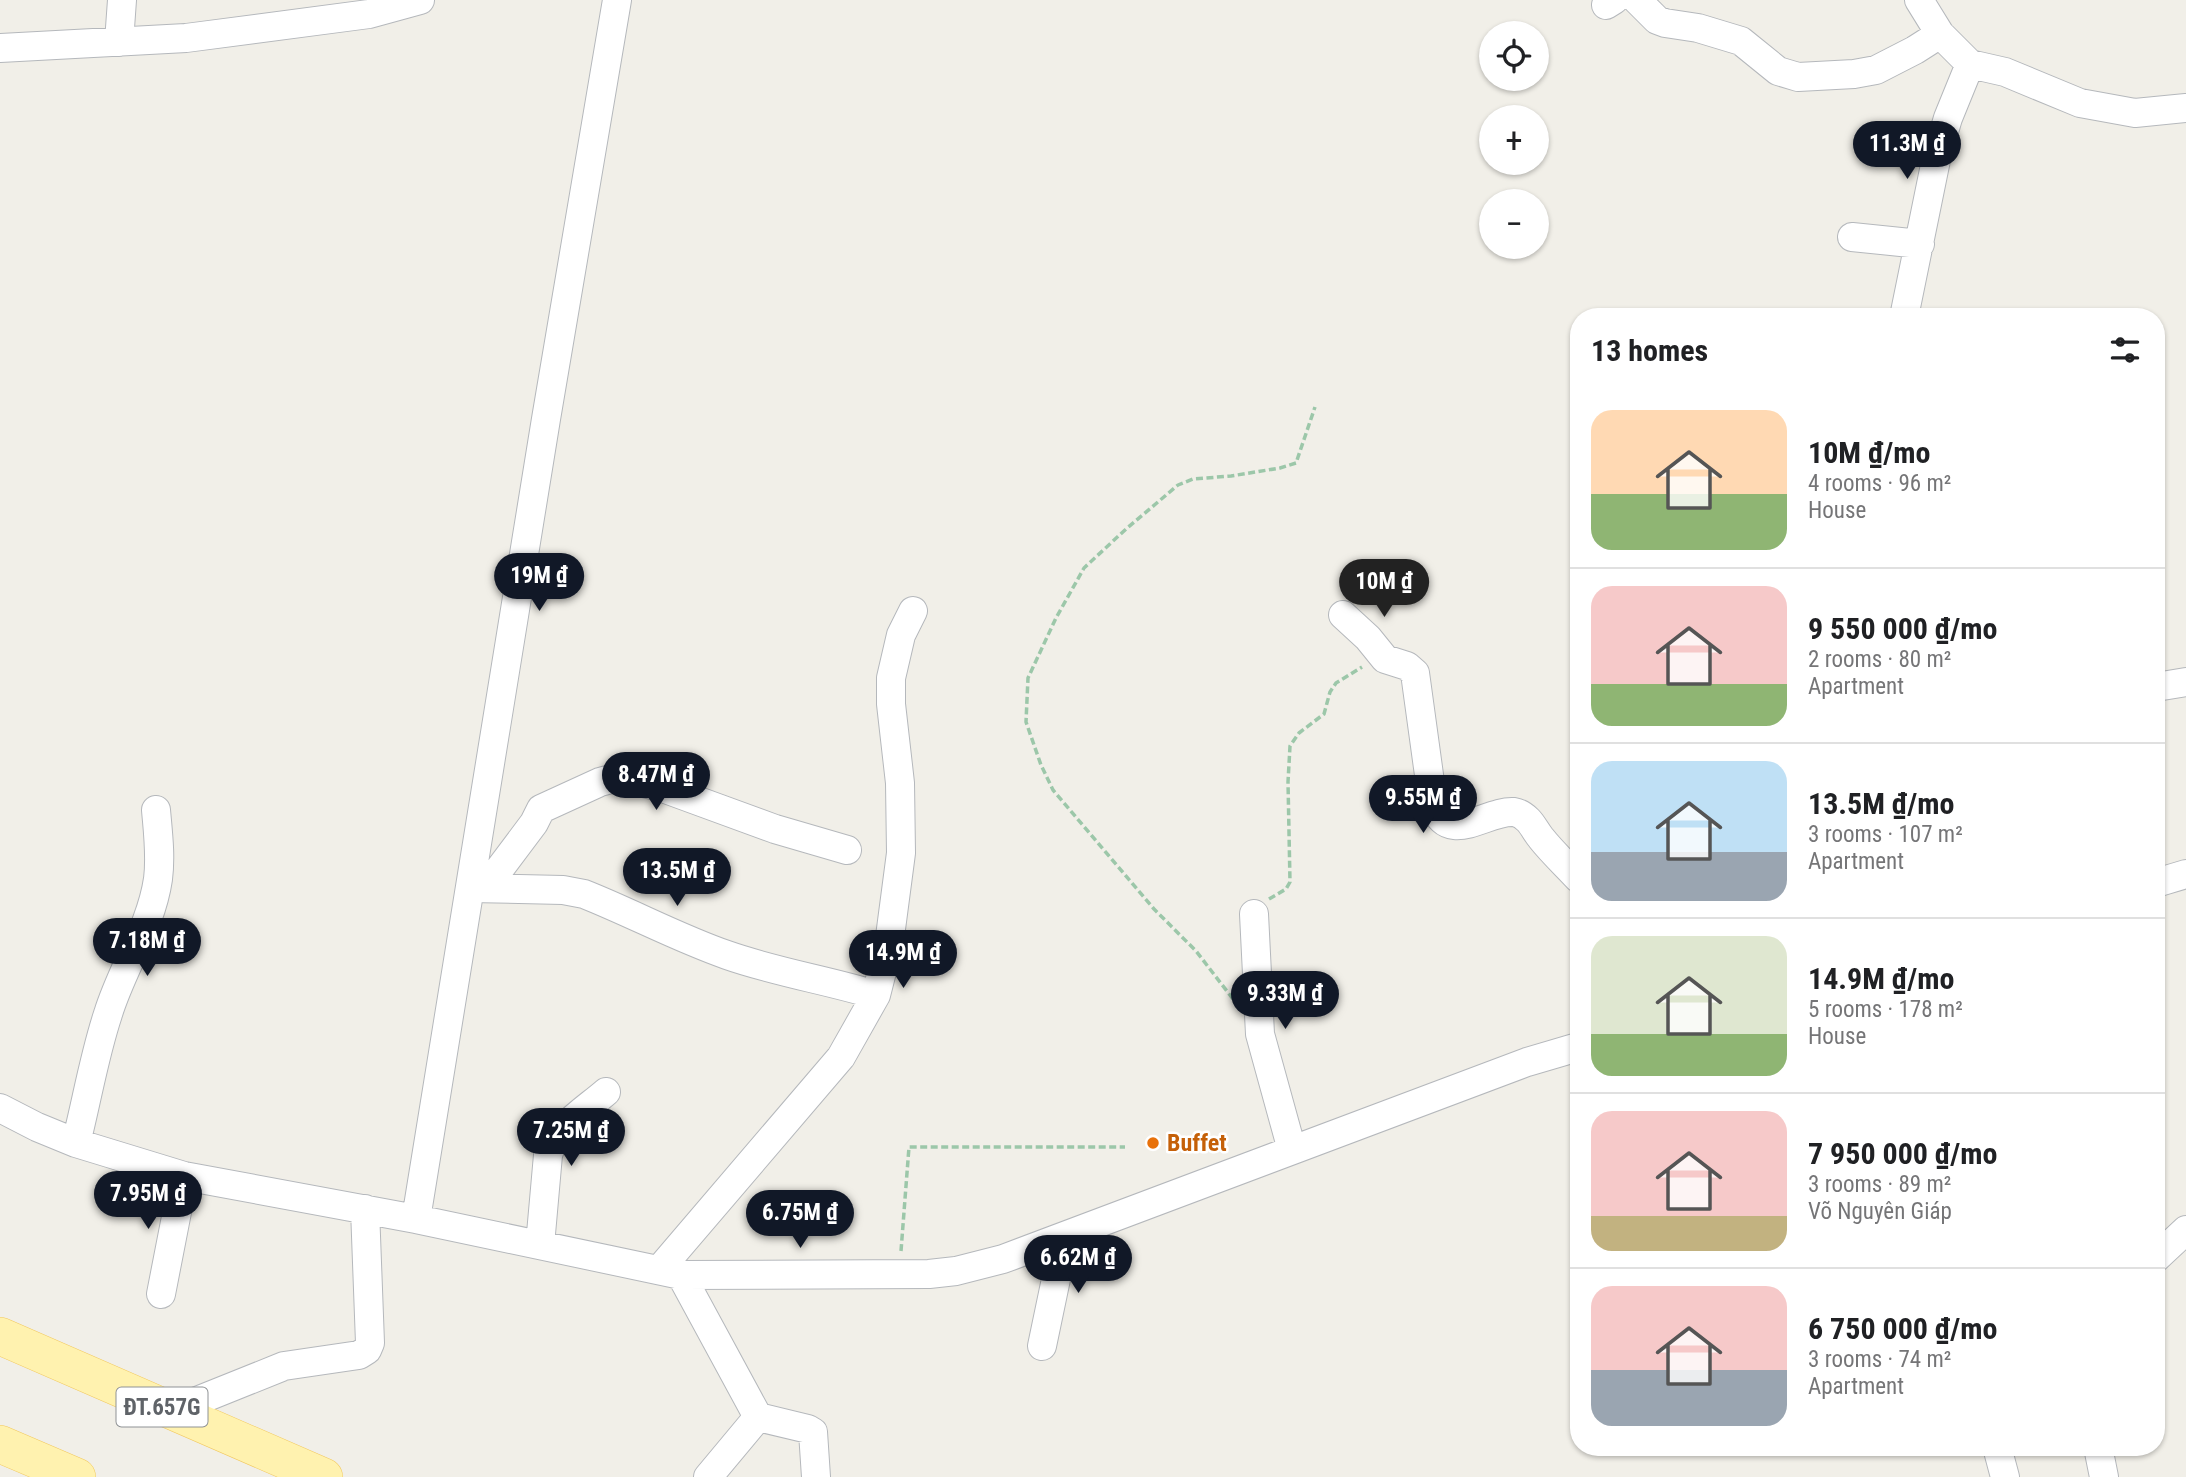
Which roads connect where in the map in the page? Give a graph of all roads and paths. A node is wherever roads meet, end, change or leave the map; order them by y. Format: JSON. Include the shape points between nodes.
{"nodes":[{"id":1,"x":122,"y":0,"type":"edge"},
{"id":2,"x":421,"y":0,"type":"edge"},
{"id":3,"x":617,"y":0,"type":"edge"},
{"id":4,"x":1637,"y":0,"type":"edge"},
{"id":5,"x":1919,"y":0,"type":"edge"},
{"id":6,"x":321,"y":10,"type":"edge"},
{"id":7,"x":1940,"y":34,"type":"junction"},
{"id":8,"x":119,"y":42,"type":"junction"},
{"id":9,"x":0,"y":48,"type":"edge"},
{"id":10,"x":1970,"y":64,"type":"junction"},
{"id":11,"x":2186,"y":108,"type":"edge"},
{"id":12,"x":1852,"y":237,"type":"dead end"},
{"id":13,"x":1920,"y":244,"type":"junction"},
{"id":14,"x":1906,"y":308,"type":"edge"},
{"id":15,"x":1315,"y":407,"type":"dead end"},
{"id":16,"x":913,"y":611,"type":"dead end"},
{"id":17,"x":1343,"y":615,"type":"dead end"},
{"id":18,"x":1385,"y":659,"type":"junction"},
{"id":19,"x":2186,"y":682,"type":"edge"},
{"id":20,"x":2165,"y":686,"type":"edge"},
{"id":21,"x":156,"y":810,"type":"dead end"},
{"id":22,"x":847,"y":850,"type":"dead end"},
{"id":23,"x":1570,"y":869,"type":"edge"},
{"id":24,"x":2186,"y":874,"type":"edge"},
{"id":25,"x":2165,"y":880,"type":"edge"},
{"id":26,"x":478,"y":887,"type":"junction"},
{"id":27,"x":1254,"y":914,"type":"joint"},
{"id":28,"x":876,"y":995,"type":"junction"},
{"id":29,"x":1260,"y":1034,"type":"junction"},
{"id":30,"x":1570,"y":1049,"type":"edge"},
{"id":31,"x":606,"y":1093,"type":"dead end"},
{"id":32,"x":0,"y":1108,"type":"edge"},
{"id":33,"x":76,"y":1143,"type":"junction"},
{"id":34,"x":1125,"y":1147,"type":"dead end"},
{"id":35,"x":1292,"y":1150,"type":"junction"},
{"id":36,"x":184,"y":1176,"type":"junction"},
{"id":37,"x":365,"y":1209,"type":"junction"},
{"id":38,"x":416,"y":1219,"type":"junction"},
{"id":39,"x":2186,"y":1230,"type":"edge"},
{"id":40,"x":1054,"y":1240,"type":"junction"},
{"id":41,"x":540,"y":1245,"type":"junction"},
{"id":42,"x":2165,"y":1250,"type":"edge"},
{"id":43,"x":670,"y":1273,"type":"junction"},
{"id":44,"x":899,"y":1274,"type":"junction"},
{"id":45,"x":161,"y":1294,"type":"dead end"},
{"id":46,"x":0,"y":1336,"type":"edge"},
{"id":47,"x":1042,"y":1346,"type":"dead end"},
{"id":48,"x":172,"y":1411,"type":"junction"},
{"id":49,"x":758,"y":1417,"type":"junction"},
{"id":50,"x":0,"y":1444,"type":"edge"},
{"id":51,"x":1999,"y":1456,"type":"edge"},
{"id":52,"x":2100,"y":1456,"type":"edge"},
{"id":53,"x":76,"y":1477,"type":"edge"},
{"id":54,"x":324,"y":1477,"type":"edge"},
{"id":55,"x":708,"y":1477,"type":"edge"},
{"id":56,"x":816,"y":1477,"type":"edge"},
{"id":57,"x":2005,"y":1477,"type":"edge"},
{"id":58,"x":2104,"y":1477,"type":"edge"}],
"edges":[{"from":1,"to":8,"type":"street"},
{"from":2,"to":6,"type":"street","via":[[369,14]]},
{"from":3,"to":26,"type":"street","via":[[546,419]]},
{"from":4,"to":7,"type":"street","via":[[1657,20],[1741,41],[1778,71],[1798,77],[1876,70]]},
{"from":5,"to":7,"type":"street"},
{"from":6,"to":8,"type":"street","via":[[186,38]]},
{"from":7,"to":10,"type":"street"},
{"from":8,"to":9,"type":"street"},
{"from":10,"to":11,"type":"street","via":[[2005,72],[2080,103],[2135,113]]},
{"from":10,"to":13,"type":"street","via":[[1937,155]]},
{"from":12,"to":13,"type":"street"},
{"from":13,"to":14,"type":"street"},
{"from":15,"to":29,"type":"path","via":[[1296,463],[1178,485],[1084,568],[1028,678],[1026,700],[1026,722],[1053,790],[1154,909],[1196,951]]},
{"from":16,"to":28,"type":"street","via":[[901,635],[891,678],[901,853],[889,944]]},
{"from":17,"to":18,"type":"street"},
{"from":18,"to":23,"type":"street","via":[[1415,673],[1433,804],[1442,820],[1467,825],[1518,812]]},
{"from":18,"to":27,"type":"path","via":[[1336,683],[1324,715],[1299,733],[1290,746],[1290,882],[1254,908]]},
{"from":19,"to":20,"type":"street"},
{"from":21,"to":33,"type":"street","via":[[158,879],[107,1016]]},
{"from":22,"to":26,"type":"street","via":[[618,777],[541,809]]},
{"from":24,"to":25,"type":"street"},
{"from":26,"to":28,"type":"street","via":[[584,894],[725,955]]},
{"from":26,"to":38,"type":"street"},
{"from":27,"to":29,"type":"street"},
{"from":28,"to":43,"type":"street","via":[[841,1057]]},
{"from":29,"to":35,"type":"street"},
{"from":30,"to":35,"type":"street"},
{"from":31,"to":41,"type":"street","via":[[552,1141]]},
{"from":32,"to":33,"type":"street"},
{"from":33,"to":36,"type":"street"},
{"from":34,"to":44,"type":"path","via":[[909,1147]]},
{"from":35,"to":40,"type":"street"},
{"from":36,"to":37,"type":"street"},
{"from":36,"to":45,"type":"street"},
{"from":37,"to":38,"type":"street"},
{"from":37,"to":48,"type":"street","via":[[367,1350],[284,1366]]},
{"from":38,"to":41,"type":"street"},
{"from":39,"to":42,"type":"street"},
{"from":40,"to":44,"type":"street","via":[[980,1266]]},
{"from":40,"to":47,"type":"street","via":[[1056,1279]]},
{"from":41,"to":43,"type":"street"},
{"from":43,"to":44,"type":"street"},
{"from":43,"to":49,"type":"street"},
{"from":46,"to":48,"type":"main road","number":"ĐT.657G"},
{"from":48,"to":54,"type":"main road","number":"ĐT.657G"},
{"from":49,"to":55,"type":"street"},
{"from":49,"to":56,"type":"street","via":[[813,1432]]},
{"from":50,"to":53,"type":"main road"},
{"from":51,"to":57,"type":"street"},
{"from":52,"to":58,"type":"street"}]}
